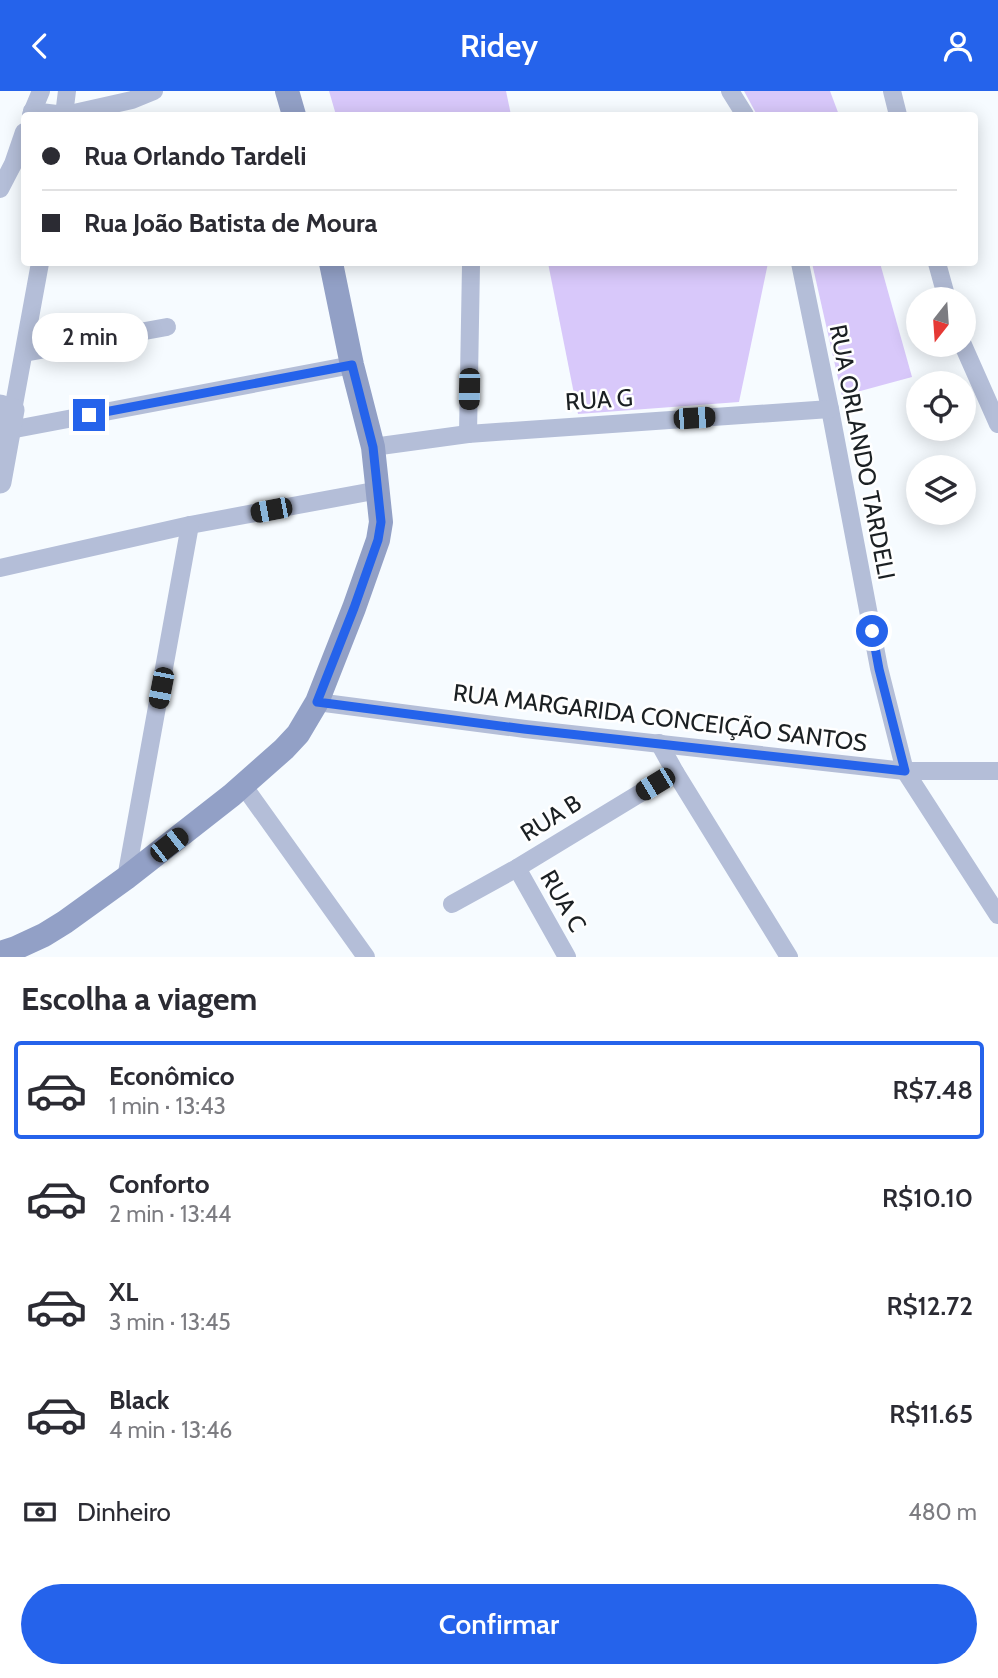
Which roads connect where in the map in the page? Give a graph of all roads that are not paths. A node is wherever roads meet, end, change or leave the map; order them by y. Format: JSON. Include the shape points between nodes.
{"nodes":[{"id":1,"x":41,"y":91,"type":"edge"},
{"id":2,"x":67,"y":91,"type":"edge"},
{"id":3,"x":154,"y":91,"type":"edge"},
{"id":4,"x":287,"y":91,"type":"edge"},
{"id":5,"x":730,"y":91,"type":"edge"},
{"id":6,"x":892,"y":91,"type":"edge"},
{"id":7,"x":134,"y":108,"type":"edge"},
{"id":8,"x":31,"y":112,"type":"edge"},
{"id":9,"x":64,"y":112,"type":"edge"},
{"id":10,"x":94,"y":112,"type":"edge"},
{"id":11,"x":292,"y":112,"type":"edge"},
{"id":12,"x":743,"y":112,"type":"edge"},
{"id":13,"x":897,"y":112,"type":"edge"},
{"id":14,"x":21,"y":140,"type":"edge"},
{"id":15,"x":13,"y":163,"type":"edge"},
{"id":16,"x":0,"y":190,"type":"edge"},
{"id":17,"x":39,"y":266,"type":"edge"},
{"id":18,"x":332,"y":266,"type":"edge"},
{"id":19,"x":471,"y":266,"type":"edge"},
{"id":20,"x":801,"y":266,"type":"edge"},
{"id":21,"x":938,"y":266,"type":"edge"},
{"id":22,"x":944,"y":287,"type":"edge"},
{"id":23,"x":167,"y":327,"type":"dead end"},
{"id":24,"x":24,"y":353,"type":"junction"},
{"id":25,"x":968,"y":357,"type":"edge"},
{"id":26,"x":352,"y":365,"type":"junction"},
{"id":27,"x":830,"y":409,"type":"junction"},
{"id":28,"x":998,"y":424,"type":"edge"},
{"id":29,"x":6,"y":429,"type":"edge"},
{"id":30,"x":468,"y":434,"type":"junction"},
{"id":31,"x":373,"y":447,"type":"junction"},
{"id":32,"x":0,"y":482,"type":"edge"},
{"id":33,"x":379,"y":490,"type":"junction"},
{"id":34,"x":190,"y":526,"type":"junction"},
{"id":35,"x":0,"y":568,"type":"edge"},
{"id":36,"x":317,"y":702,"type":"junction"},
{"id":37,"x":659,"y":743,"type":"junction"},
{"id":38,"x":905,"y":771,"type":"junction"},
{"id":39,"x":998,"y":771,"type":"edge"},
{"id":40,"x":675,"y":772,"type":"junction"},
{"id":41,"x":243,"y":785,"type":"junction"},
{"id":42,"x":517,"y":868,"type":"junction"},
{"id":43,"x":126,"y":878,"type":"junction"},
{"id":44,"x":452,"y":904,"type":"dead end"},
{"id":45,"x":998,"y":915,"type":"edge"},
{"id":46,"x":0,"y":953,"type":"edge"},
{"id":47,"x":366,"y":957,"type":"edge"},
{"id":48,"x":567,"y":957,"type":"edge"},
{"id":49,"x":789,"y":957,"type":"edge"}],
"edges":[{"from":1,"to":8,"type":"street"},
{"from":2,"to":9,"type":"street"},
{"from":3,"to":7,"type":"street"},
{"from":4,"to":11,"type":"main road"},
{"from":5,"to":12,"type":"street"},
{"from":6,"to":13,"type":"street"},
{"from":7,"to":10,"type":"street"},
{"from":14,"to":15,"type":"street"},
{"from":15,"to":16,"type":"street"},
{"from":17,"to":24,"type":"street"},
{"from":18,"to":26,"type":"main road"},
{"from":19,"to":30,"type":"street"},
{"from":20,"to":27,"type":"street","name":"RUA ORLANDO TARDELI"},
{"from":21,"to":22,"type":"street"},
{"from":23,"to":24,"type":"street"},
{"from":24,"to":29,"type":"street"},
{"from":25,"to":28,"type":"street"},
{"from":26,"to":29,"type":"street"},
{"from":26,"to":31,"type":"main road"},
{"from":27,"to":30,"type":"street","name":"RUA G"},
{"from":27,"to":38,"type":"street","name":"RUA ORLANDO TARDELI","via":[[879,669]]},
{"from":29,"to":32,"type":"street"},
{"from":30,"to":31,"type":"street","name":"RUA G"},
{"from":31,"to":33,"type":"main road"},
{"from":33,"to":34,"type":"street"},
{"from":33,"to":36,"type":"main road","via":[[378,540]]},
{"from":34,"to":35,"type":"street"},
{"from":34,"to":43,"type":"street"},
{"from":36,"to":37,"type":"street","name":"RUA MARGARIDA CONCEIÇÃO SANTOS"},
{"from":36,"to":41,"type":"main road","via":[[298,734]]},
{"from":37,"to":38,"type":"street","name":"RUA MARGARIDA CONCEIÇÃO SANTOS"},
{"from":37,"to":40,"type":"street"},
{"from":38,"to":39,"type":"street","name":"RUA MARGARIDA CONCEIÇÃO SANTOS"},
{"from":38,"to":45,"type":"street","name":"RUA ORLANDO TARDELI"},
{"from":40,"to":42,"type":"street","name":"RUA B"},
{"from":40,"to":49,"type":"street"},
{"from":41,"to":43,"type":"main road"},
{"from":41,"to":47,"type":"street"},
{"from":42,"to":44,"type":"street","name":"RUA B"},
{"from":42,"to":48,"type":"street","name":"RUA C"},
{"from":43,"to":46,"type":"main road","via":[[44,935]]}]}
